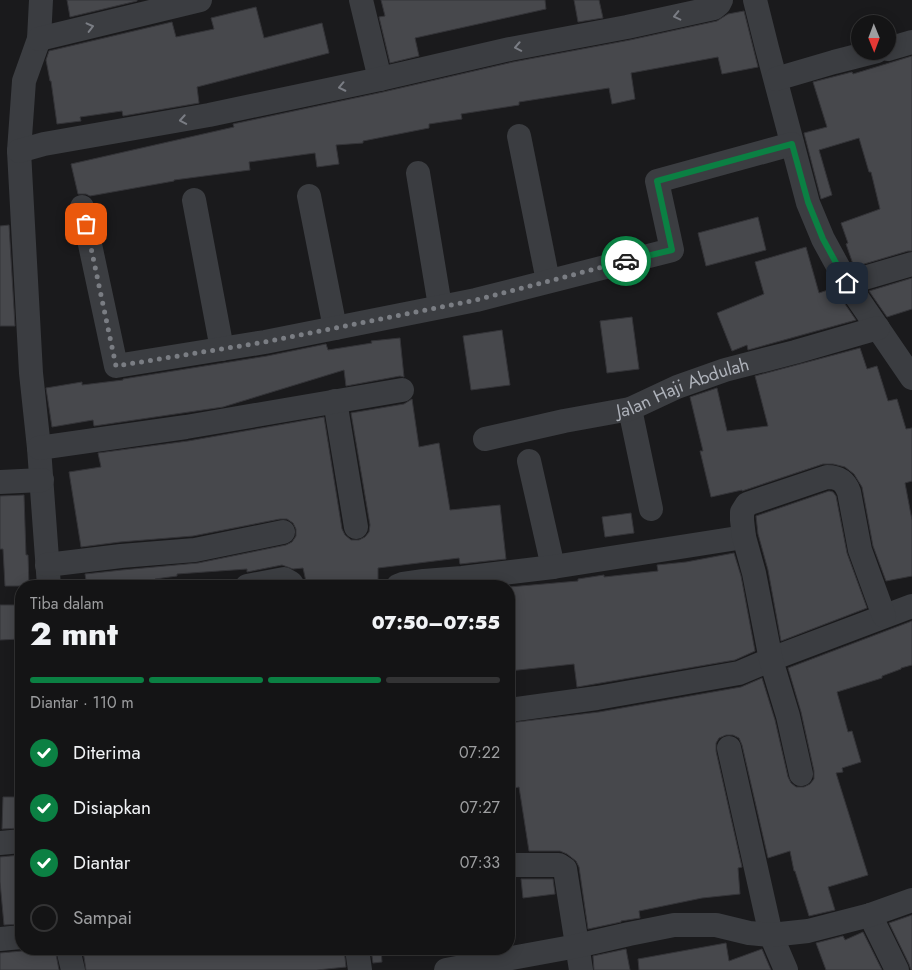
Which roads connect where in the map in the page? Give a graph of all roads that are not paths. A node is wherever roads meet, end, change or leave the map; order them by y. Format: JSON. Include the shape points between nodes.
{"nodes":[{"id":1,"x":41,"y":0,"type":"edge"},
{"id":2,"x":200,"y":0,"type":"edge"},
{"id":3,"x":361,"y":0,"type":"edge"},
{"id":4,"x":721,"y":0,"type":"edge"},
{"id":5,"x":755,"y":0,"type":"edge"},
{"id":6,"x":38,"y":39,"type":"junction"},
{"id":7,"x":912,"y":42,"type":"edge"},
{"id":8,"x":896,"y":47,"type":"edge"},
{"id":9,"x":851,"y":58,"type":"edge"},
{"id":10,"x":380,"y":79,"type":"junction"},
{"id":11,"x":776,"y":79,"type":"junction"},
{"id":12,"x":519,"y":136,"type":"dead end"},
{"id":13,"x":792,"y":144,"type":"junction"},
{"id":14,"x":19,"y":151,"type":"junction"},
{"id":15,"x":418,"y":173,"type":"dead end"},
{"id":16,"x":308,"y":196,"type":"dead end"},
{"id":17,"x":194,"y":200,"type":"dead end"},
{"id":18,"x":82,"y":207,"type":"dead end"},
{"id":19,"x":912,"y":264,"type":"edge"},
{"id":20,"x":548,"y":281,"type":"junction"},
{"id":21,"x":847,"y":283,"type":"junction"},
{"id":22,"x":440,"y":306,"type":"junction"},
{"id":23,"x":335,"y":328,"type":"junction"},
{"id":24,"x":878,"y":328,"type":"junction"},
{"id":25,"x":222,"y":349,"type":"junction"},
{"id":26,"x":912,"y":378,"type":"edge"},
{"id":27,"x":402,"y":390,"type":"dead end"},
{"id":28,"x":335,"y":401,"type":"junction"},
{"id":29,"x":630,"y":409,"type":"junction"},
{"id":30,"x":485,"y":439,"type":"dead end"},
{"id":31,"x":39,"y":448,"type":"junction"},
{"id":32,"x":529,"y":461,"type":"dead end"},
{"id":33,"x":42,"y":480,"type":"junction"},
{"id":34,"x":0,"y":482,"type":"edge"},
{"id":35,"x":650,"y":509,"type":"dead end"},
{"id":36,"x":356,"y":527,"type":"dead end"},
{"id":37,"x":282,"y":532,"type":"dead end"},
{"id":38,"x":744,"y":537,"type":"junction"},
{"id":39,"x":553,"y":567,"type":"junction"},
{"id":40,"x":48,"y":575,"type":"edge"},
{"id":41,"x":437,"y":580,"type":"edge"},
{"id":42,"x":912,"y":606,"type":"edge"},
{"id":43,"x":884,"y":616,"type":"junction"},
{"id":44,"x":771,"y":660,"type":"junction"},
{"id":45,"x":515,"y":709,"type":"edge"},
{"id":46,"x":729,"y":748,"type":"dead end"},
{"id":47,"x":801,"y":774,"type":"dead end"},
{"id":48,"x":15,"y":842,"type":"edge"},
{"id":49,"x":0,"y":843,"type":"edge"},
{"id":50,"x":515,"y":865,"type":"edge"},
{"id":51,"x":912,"y":900,"type":"edge"},
{"id":52,"x":870,"y":915,"type":"junction"},
{"id":53,"x":771,"y":935,"type":"junction"},
{"id":54,"x":15,"y":938,"type":"edge"},
{"id":55,"x":0,"y":939,"type":"edge"},
{"id":56,"x":577,"y":946,"type":"junction"},
{"id":57,"x":70,"y":955,"type":"edge"},
{"id":58,"x":357,"y":955,"type":"edge"},
{"id":59,"x":74,"y":970,"type":"edge"},
{"id":60,"x":360,"y":970,"type":"edge"},
{"id":61,"x":446,"y":970,"type":"edge"},
{"id":62,"x":581,"y":970,"type":"edge"},
{"id":63,"x":786,"y":970,"type":"edge"},
{"id":64,"x":897,"y":970,"type":"edge"}],
"edges":[{"from":1,"to":6,"type":"street"},
{"from":6,"to":2,"type":"street","one_way":true},
{"from":3,"to":10,"type":"street"},
{"from":4,"to":10,"type":"street","one_way":true,"via":[[717,6],[695,12]]},
{"from":5,"to":11,"type":"street"},
{"from":6,"to":14,"type":"street","via":[[24,81]]},
{"from":7,"to":8,"type":"street"},
{"from":9,"to":11,"type":"street"},
{"from":10,"to":14,"type":"street","one_way":true},
{"from":11,"to":13,"type":"street"},
{"from":12,"to":20,"type":"street"},
{"from":13,"to":20,"type":"street","via":[[657,181],[672,250]]},
{"from":13,"to":21,"type":"street","via":[[808,202],[823,239]]},
{"from":14,"to":31,"type":"street","via":[[31,373]]},
{"from":15,"to":22,"type":"street"},
{"from":16,"to":23,"type":"street"},
{"from":17,"to":25,"type":"street"},
{"from":18,"to":25,"type":"street","via":[[116,366]]},
{"from":19,"to":21,"type":"street"},
{"from":20,"to":22,"type":"street"},
{"from":21,"to":24,"type":"street"},
{"from":22,"to":23,"type":"street"},
{"from":23,"to":25,"type":"street"},
{"from":24,"to":26,"type":"street"},
{"from":24,"to":29,"type":"street","name":"Jalan Haji Abdulah","via":[[725,370]]},
{"from":27,"to":28,"type":"street"},
{"from":28,"to":31,"type":"street","via":[[186,428]]},
{"from":28,"to":36,"type":"street"},
{"from":29,"to":30,"type":"street","name":"Jalan Haji Abdulah"},
{"from":29,"to":35,"type":"street"},
{"from":31,"to":33,"type":"street"},
{"from":32,"to":39,"type":"street"},
{"from":33,"to":34,"type":"street"},
{"from":33,"to":40,"type":"street"},
{"from":37,"to":40,"type":"street","via":[[195,550],[121,556]]},
{"from":38,"to":39,"type":"street"},
{"from":38,"to":43,"type":"street","via":[[742,512],[747,504],[827,478],[841,480],[849,492],[860,550]]},
{"from":38,"to":44,"type":"street"},
{"from":39,"to":41,"type":"street"},
{"from":42,"to":43,"type":"street"},
{"from":43,"to":44,"type":"street"},
{"from":44,"to":45,"type":"street","via":[[739,673]]},
{"from":44,"to":47,"type":"street"},
{"from":46,"to":53,"type":"street"},
{"from":48,"to":49,"type":"street"},
{"from":50,"to":56,"type":"street","via":[[559,865],[565,869]]},
{"from":51,"to":52,"type":"street"},
{"from":52,"to":53,"type":"street"},
{"from":52,"to":64,"type":"street"},
{"from":53,"to":56,"type":"street","via":[[716,925],[674,925]]},
{"from":53,"to":63,"type":"street"},
{"from":54,"to":55,"type":"street"},
{"from":56,"to":61,"type":"street"},
{"from":56,"to":62,"type":"street"},
{"from":57,"to":59,"type":"street"},
{"from":58,"to":60,"type":"street"}]}
